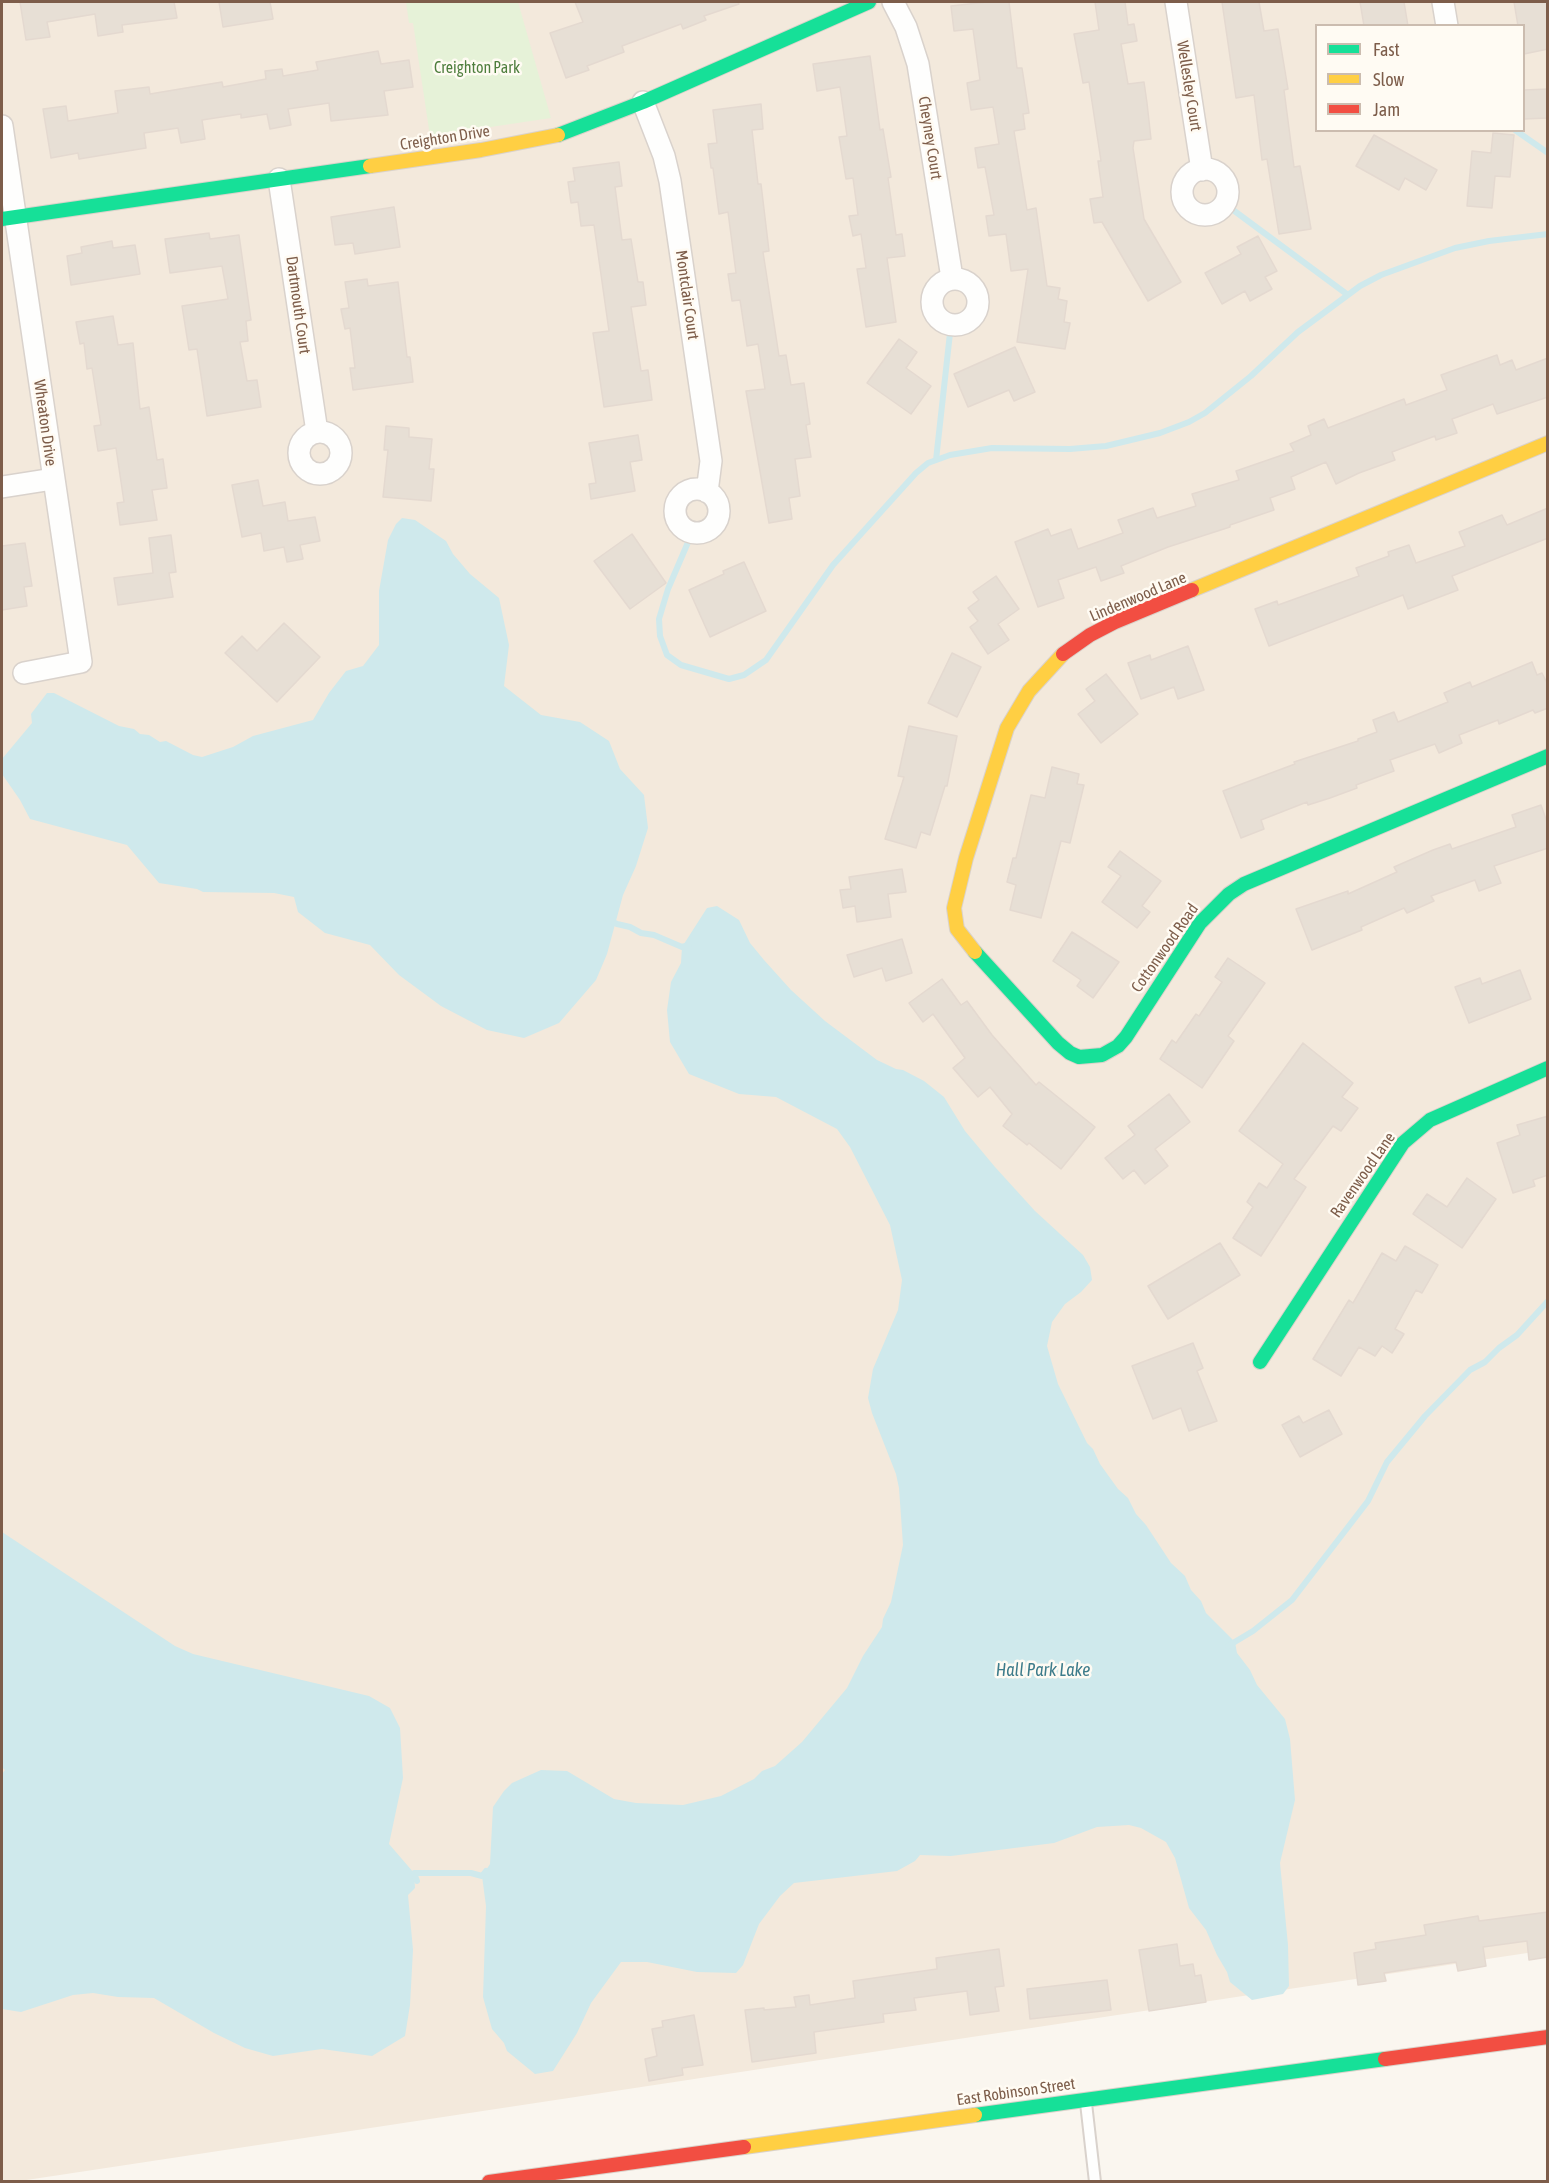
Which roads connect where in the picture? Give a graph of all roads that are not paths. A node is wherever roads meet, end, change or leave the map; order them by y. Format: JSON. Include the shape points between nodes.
{"nodes":[{"id":1,"x":869,"y":2,"type":"edge"},
{"id":2,"x":893,"y":2,"type":"edge"},
{"id":3,"x":1176,"y":2,"type":"edge"},
{"id":4,"x":1443,"y":2,"type":"edge"},
{"id":5,"x":1446,"y":24,"type":"edge"},
{"id":6,"x":643,"y":102,"type":"junction"},
{"id":7,"x":2,"y":126,"type":"edge"},
{"id":8,"x":1202,"y":170,"type":"dead end"},
{"id":9,"x":279,"y":179,"type":"junction"},
{"id":10,"x":8,"y":218,"type":"edge"},
{"id":11,"x":952,"y":278,"type":"dead end"},
{"id":12,"x":317,"y":432,"type":"dead end"},
{"id":13,"x":1548,"y":443,"type":"edge"},
{"id":14,"x":53,"y":479,"type":"junction"},
{"id":15,"x":2,"y":487,"type":"edge"},
{"id":16,"x":707,"y":492,"type":"dead end"},
{"id":17,"x":24,"y":673,"type":"dead end"},
{"id":18,"x":1548,"y":756,"type":"edge"},
{"id":19,"x":983,"y":962,"type":"joint"},
{"id":20,"x":1548,"y":1068,"type":"edge"},
{"id":21,"x":1260,"y":1362,"type":"dead end"},
{"id":22,"x":1548,"y":2037,"type":"edge"},
{"id":23,"x":1085,"y":2100,"type":"junction"},
{"id":24,"x":489,"y":2181,"type":"edge"},
{"id":25,"x":1095,"y":2181,"type":"edge"}],
"edges":[{"from":1,"to":6,"type":"street","name":"Creighton Drive"},
{"from":2,"to":11,"type":"street","name":"Cheyney Court","via":[[918,64]]},
{"from":3,"to":8,"type":"street","name":"Wellesley Court"},
{"from":4,"to":5,"type":"street"},
{"from":6,"to":9,"type":"street","name":"Creighton Drive","via":[[581,127],[535,140]]},
{"from":6,"to":16,"type":"street","name":"Montclair Court","via":[[670,181],[711,461]]},
{"from":7,"to":10,"type":"street","name":"Wheaton Drive"},
{"from":9,"to":10,"type":"street","name":"Creighton Drive"},
{"from":9,"to":12,"type":"street","name":"Dartmouth Court"},
{"from":10,"to":14,"type":"street","name":"Wheaton Drive"},
{"from":13,"to":19,"type":"street","name":"Lindenwood Lane","via":[[1115,622],[1058,658],[1029,691],[1007,728],[966,858],[954,908],[957,929]]},
{"from":14,"to":15,"type":"street"},
{"from":14,"to":17,"type":"street","name":"Wheaton Drive","via":[[81,662]]},
{"from":18,"to":19,"type":"street","name":"Cottonwood Road","via":[[1244,884],[1229,894],[1200,923],[1126,1037],[1102,1055],[1070,1053]]},
{"from":20,"to":21,"type":"street","name":"Ravenwood Lane","via":[[1430,1120],[1403,1143]]},
{"from":22,"to":23,"type":"street","name":"East Robinson Street"},
{"from":23,"to":24,"type":"street","name":"East Robinson Street"},
{"from":23,"to":25,"type":"lane"}]}
